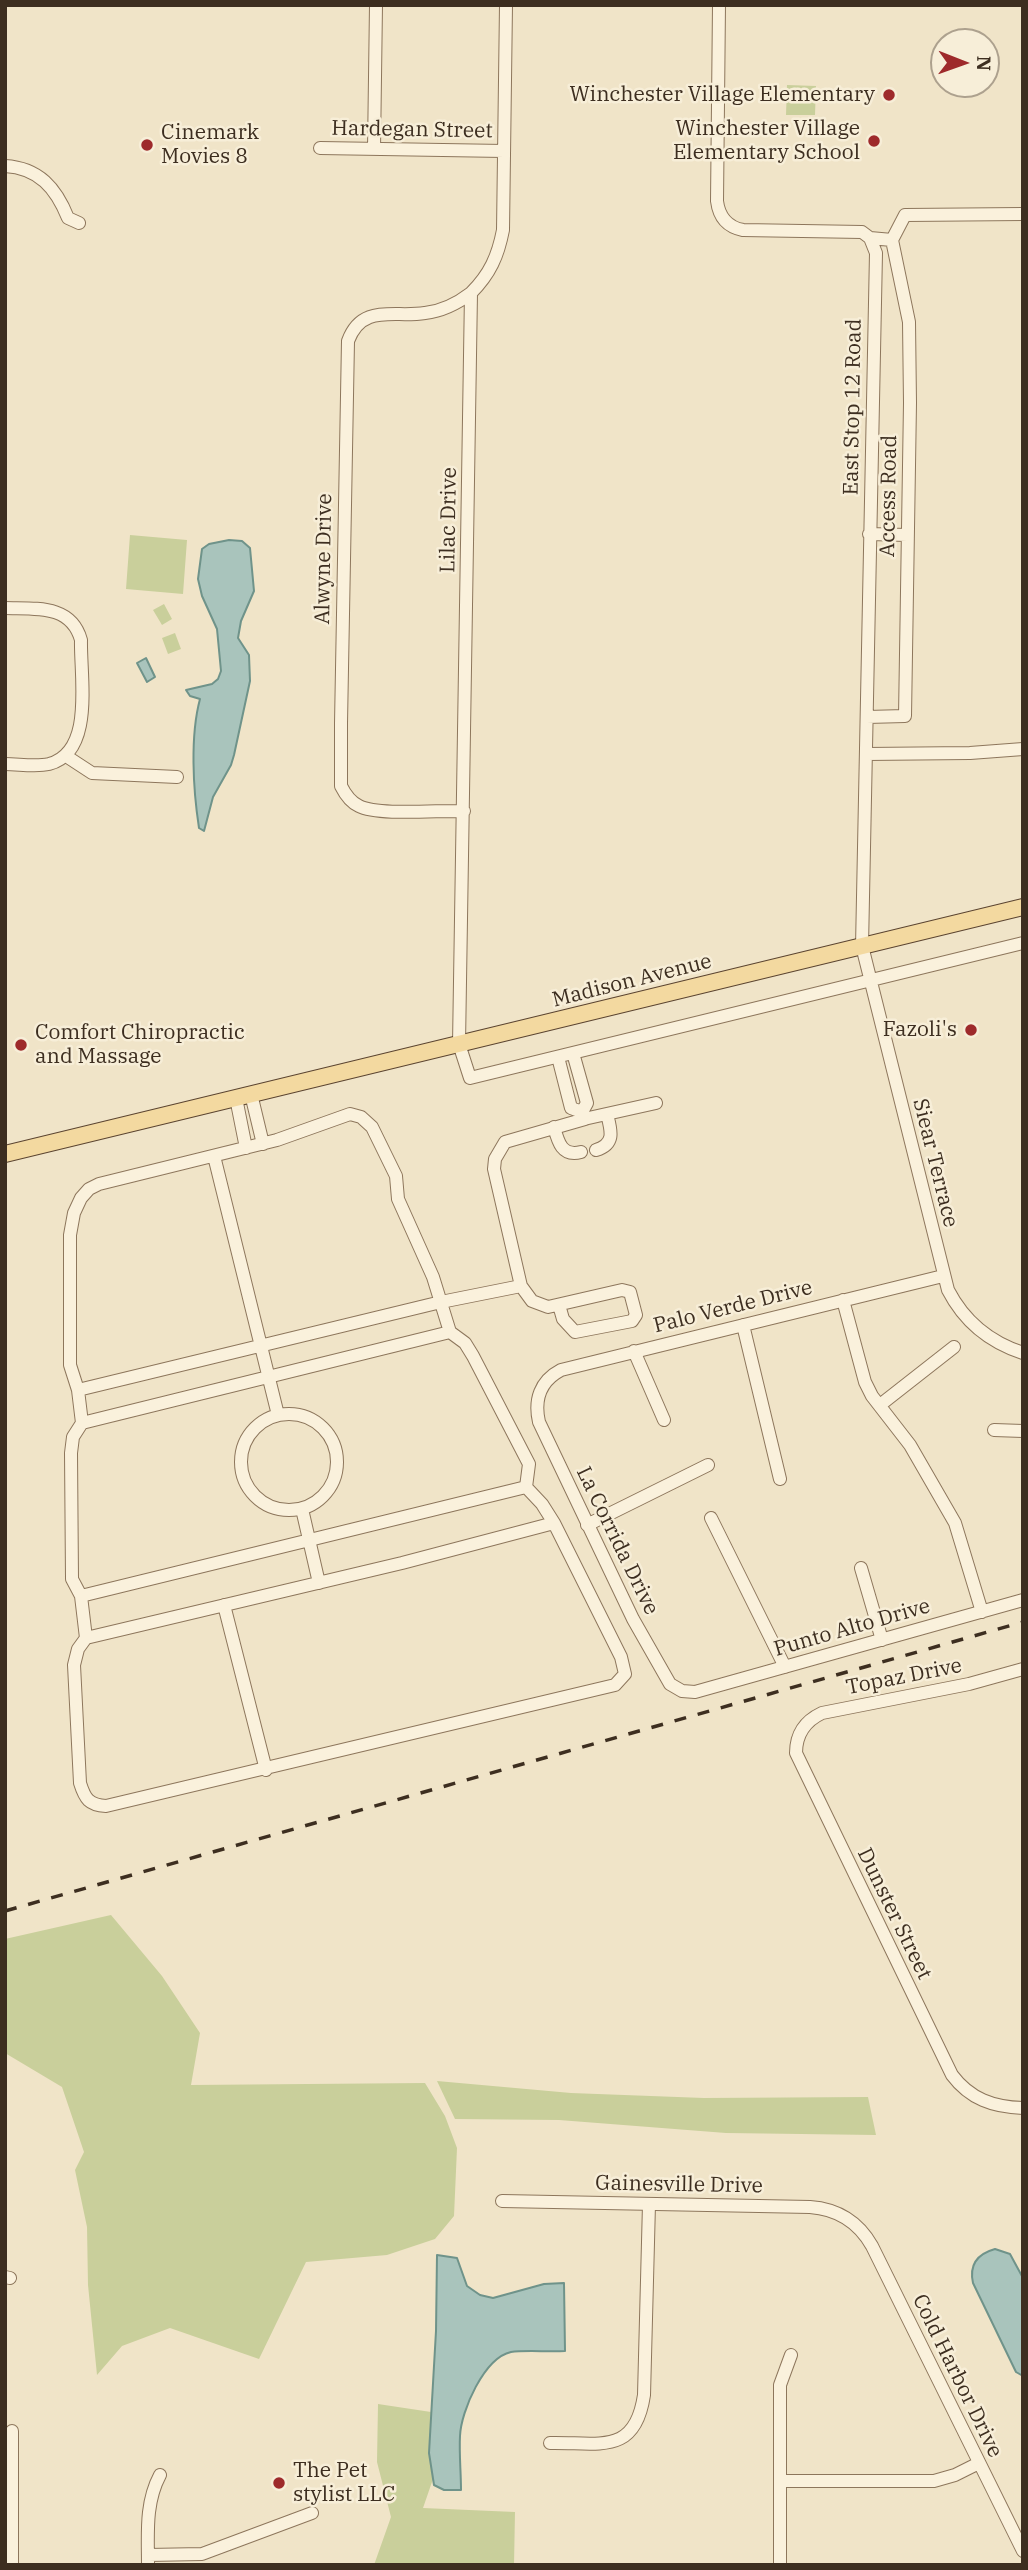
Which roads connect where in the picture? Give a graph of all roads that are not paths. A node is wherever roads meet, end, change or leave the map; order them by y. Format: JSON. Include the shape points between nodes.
{"nodes":[{"id":1,"x":376,"y":5,"type":"edge"},
{"id":2,"x":506,"y":5,"type":"edge"},
{"id":3,"x":719,"y":5,"type":"edge"},
{"id":4,"x":320,"y":148,"type":"dead end"},
{"id":5,"x":374,"y":149,"type":"junction"},
{"id":6,"x":504,"y":151,"type":"junction"},
{"id":7,"x":5,"y":166,"type":"edge"},
{"id":8,"x":1023,"y":214,"type":"edge"},
{"id":9,"x":79,"y":223,"type":"dead end"},
{"id":10,"x":870,"y":238,"type":"junction"},
{"id":11,"x":892,"y":240,"type":"junction"},
{"id":12,"x":471,"y":293,"type":"junction"},
{"id":13,"x":870,"y":534,"type":"junction"},
{"id":14,"x":907,"y":535,"type":"junction"},
{"id":15,"x":5,"y":608,"type":"edge"},
{"id":16,"x":867,"y":717,"type":"junction"},
{"id":17,"x":1023,"y":749,"type":"edge"},
{"id":18,"x":866,"y":754,"type":"junction"},
{"id":19,"x":67,"y":755,"type":"junction"},
{"id":20,"x":5,"y":764,"type":"edge"},
{"id":21,"x":177,"y":777,"type":"dead end"},
{"id":22,"x":464,"y":811,"type":"junction"},
{"id":23,"x":1023,"y":907,"type":"edge"},
{"id":24,"x":1023,"y":943,"type":"edge"},
{"id":25,"x":862,"y":946,"type":"junction"},
{"id":26,"x":870,"y":980,"type":"junction"},
{"id":27,"x":459,"y":1044,"type":"junction"},
{"id":28,"x":573,"y":1053,"type":"junction"},
{"id":29,"x":558,"y":1057,"type":"junction"},
{"id":30,"x":243,"y":1096,"type":"junction"},
{"id":31,"x":656,"y":1103,"type":"dead end"},
{"id":32,"x":607,"y":1114,"type":"junction"},
{"id":33,"x":584,"y":1115,"type":"junction"},
{"id":34,"x":554,"y":1127,"type":"junction"},
{"id":35,"x":263,"y":1144,"type":"junction"},
{"id":36,"x":246,"y":1148,"type":"junction"},
{"id":37,"x":596,"y":1150,"type":"dead end"},
{"id":38,"x":581,"y":1152,"type":"dead end"},
{"id":39,"x":5,"y":1154,"type":"edge"},
{"id":40,"x":214,"y":1156,"type":"junction"},
{"id":41,"x":943,"y":1276,"type":"junction"},
{"id":42,"x":521,"y":1286,"type":"junction"},
{"id":43,"x":843,"y":1300,"type":"junction"},
{"id":44,"x":440,"y":1302,"type":"junction"},
{"id":45,"x":559,"y":1304,"type":"junction"},
{"id":46,"x":743,"y":1325,"type":"junction"},
{"id":47,"x":450,"y":1332,"type":"junction"},
{"id":48,"x":261,"y":1345,"type":"junction"},
{"id":49,"x":954,"y":1347,"type":"dead end"},
{"id":50,"x":634,"y":1351,"type":"junction"},
{"id":51,"x":1023,"y":1353,"type":"edge"},
{"id":52,"x":269,"y":1377,"type":"junction"},
{"id":53,"x":78,"y":1390,"type":"junction"},
{"id":54,"x":540,"y":1390,"type":"joint"},
{"id":55,"x":880,"y":1405,"type":"junction"},
{"id":56,"x":278,"y":1415,"type":"junction"},
{"id":57,"x":664,"y":1420,"type":"dead end"},
{"id":58,"x":82,"y":1423,"type":"junction"},
{"id":59,"x":994,"y":1430,"type":"dead end"},
{"id":60,"x":1023,"y":1431,"type":"edge"},
{"id":61,"x":708,"y":1465,"type":"dead end"},
{"id":62,"x":780,"y":1479,"type":"dead end"},
{"id":63,"x":526,"y":1488,"type":"junction"},
{"id":64,"x":302,"y":1508,"type":"junction"},
{"id":65,"x":711,"y":1518,"type":"dead end"},
{"id":66,"x":554,"y":1523,"type":"junction"},
{"id":67,"x":587,"y":1525,"type":"junction"},
{"id":68,"x":308,"y":1542,"type":"junction"},
{"id":69,"x":861,"y":1568,"type":"dead end"},
{"id":70,"x":319,"y":1583,"type":"junction"},
{"id":71,"x":81,"y":1596,"type":"junction"},
{"id":72,"x":1023,"y":1600,"type":"edge"},
{"id":73,"x":224,"y":1605,"type":"junction"},
{"id":74,"x":982,"y":1612,"type":"junction"},
{"id":75,"x":86,"y":1638,"type":"junction"},
{"id":76,"x":882,"y":1640,"type":"junction"},
{"id":77,"x":785,"y":1667,"type":"junction"},
{"id":78,"x":1023,"y":1668,"type":"edge"},
{"id":79,"x":691,"y":1692,"type":"joint"},
{"id":80,"x":799,"y":1734,"type":"joint"},
{"id":81,"x":266,"y":1770,"type":"junction"},
{"id":82,"x":1023,"y":2108,"type":"edge"},
{"id":83,"x":502,"y":2200,"type":"dead end"},
{"id":84,"x":649,"y":2204,"type":"junction"},
{"id":85,"x":852,"y":2222,"type":"joint"},
{"id":86,"x":791,"y":2355,"type":"dead end"},
{"id":87,"x":12,"y":2431,"type":"dead end"},
{"id":88,"x":550,"y":2443,"type":"dead end"},
{"id":89,"x":979,"y":2463,"type":"junction"},
{"id":90,"x":160,"y":2475,"type":"dead end"},
{"id":91,"x":780,"y":2481,"type":"junction"},
{"id":92,"x":312,"y":2514,"type":"dead end"},
{"id":93,"x":1023,"y":2551,"type":"edge"},
{"id":94,"x":148,"y":2560,"type":"edge"},
{"id":95,"x":12,"y":2565,"type":"edge"},
{"id":96,"x":780,"y":2565,"type":"edge"}],
"edges":[{"from":1,"to":5,"type":"street"},
{"from":2,"to":6,"type":"street"},
{"from":3,"to":10,"type":"street","via":[[717,201],[722,217],[743,230],[862,232]]},
{"from":4,"to":5,"type":"street","name":"Hardegan Street"},
{"from":5,"to":6,"type":"street","name":"Hardegan Street"},
{"from":6,"to":12,"type":"street","via":[[500,249]]},
{"from":7,"to":9,"type":"street","via":[[44,180],[68,218]]},
{"from":8,"to":11,"type":"street","via":[[905,215]]},
{"from":10,"to":11,"type":"street"},
{"from":10,"to":13,"type":"street","name":"East Stop 12 Road","via":[[876,253]]},
{"from":11,"to":14,"type":"street","name":"Access Road","via":[[909,322]]},
{"from":12,"to":22,"type":"street","name":"Lilac Drive"},
{"from":12,"to":22,"type":"street","name":"Alwyne Drive","via":[[431,313],[369,317],[354,328],[348,341],[340,781],[355,805],[374,810]]},
{"from":13,"to":14,"type":"street"},
{"from":13,"to":16,"type":"street","name":"East Stop 12 Road"},
{"from":14,"to":16,"type":"street","name":"Access Road","via":[[905,716]]},
{"from":15,"to":19,"type":"street","via":[[51,610],[62,614],[79,632],[81,724]]},
{"from":16,"to":18,"type":"street","name":"East Stop 12 Road"},
{"from":17,"to":18,"type":"street"},
{"from":18,"to":25,"type":"street","name":"East Stop 12 Road"},
{"from":19,"to":20,"type":"street","via":[[45,765]]},
{"from":19,"to":21,"type":"street","via":[[92,773]]},
{"from":22,"to":27,"type":"street","name":"Lilac Drive"},
{"from":23,"to":25,"type":"main road","name":"Madison Avenue"},
{"from":24,"to":26,"type":"street"},
{"from":25,"to":26,"type":"street","name":"Siear Terrace"},
{"from":25,"to":27,"type":"main road","name":"Madison Avenue"},
{"from":26,"to":28,"type":"street"},
{"from":26,"to":41,"type":"street","name":"Siear Terrace"},
{"from":27,"to":29,"type":"street","name":"Lilac Drive","via":[[470,1078]]},
{"from":27,"to":30,"type":"main road","name":"Madison Avenue"},
{"from":28,"to":29,"type":"street"},
{"from":28,"to":33,"type":"street","via":[[587,1103]]},
{"from":29,"to":33,"type":"street","via":[[571,1108]]},
{"from":30,"to":35,"type":"street"},
{"from":30,"to":36,"type":"street"},
{"from":30,"to":39,"type":"main road","name":"Madison Avenue"},
{"from":31,"to":32,"type":"street"},
{"from":32,"to":33,"type":"street"},
{"from":32,"to":37,"type":"street","via":[[611,1139]]},
{"from":33,"to":34,"type":"street"},
{"from":34,"to":38,"type":"street","via":[[565,1151]]},
{"from":34,"to":42,"type":"street","via":[[505,1142],[495,1159]]},
{"from":35,"to":36,"type":"street"},
{"from":35,"to":44,"type":"street","via":[[346,1114],[368,1123],[396,1176],[400,1206]]},
{"from":36,"to":40,"type":"street"},
{"from":40,"to":48,"type":"street"},
{"from":40,"to":53,"type":"street","via":[[101,1183],[81,1198],[70,1235],[70,1365]]},
{"from":41,"to":43,"type":"street","name":"Palo Verde Drive"},
{"from":41,"to":51,"type":"street","name":"Siear Terrace","via":[[955,1303],[978,1329]]},
{"from":42,"to":44,"type":"street"},
{"from":42,"to":45,"type":"street","via":[[532,1301],[548,1307]]},
{"from":43,"to":46,"type":"street","name":"Palo Verde Drive"},
{"from":43,"to":55,"type":"street","via":[[863,1376]]},
{"from":44,"to":47,"type":"street"},
{"from":44,"to":48,"type":"street"},
{"from":45,"to":45,"type":"street","via":[[622,1290],[630,1292],[636,1315],[632,1321],[575,1332],[563,1320]]},
{"from":46,"to":50,"type":"street","name":"Palo Verde Drive"},
{"from":46,"to":62,"type":"street"},
{"from":47,"to":52,"type":"street"},
{"from":47,"to":63,"type":"street","via":[[473,1356],[529,1464]]},
{"from":48,"to":52,"type":"street"},
{"from":48,"to":53,"type":"street"},
{"from":49,"to":55,"type":"street"},
{"from":50,"to":54,"type":"street","name":"Palo Verde Drive","via":[[561,1370]]},
{"from":50,"to":57,"type":"street"},
{"from":52,"to":56,"type":"street"},
{"from":52,"to":58,"type":"street"},
{"from":53,"to":58,"type":"street"},
{"from":54,"to":67,"type":"street","name":"La Corrida Drive","via":[[539,1422]]},
{"from":55,"to":74,"type":"street","via":[[910,1445],[955,1522]]},
{"from":56,"to":64,"type":"street","via":[[311,1419],[325,1429],[336,1450],[332,1483],[317,1501]]},
{"from":56,"to":64,"type":"street","via":[[260,1423],[248,1437],[241,1455],[242,1474],[250,1491],[265,1503],[283,1510]]},
{"from":58,"to":71,"type":"street","via":[[73,1437],[71,1453],[72,1578]]},
{"from":59,"to":60,"type":"street"},
{"from":61,"to":67,"type":"street"},
{"from":63,"to":66,"type":"street"},
{"from":63,"to":68,"type":"street"},
{"from":64,"to":68,"type":"street"},
{"from":65,"to":77,"type":"street"},
{"from":66,"to":70,"type":"street"},
{"from":66,"to":81,"type":"street","via":[[621,1657],[625,1673],[615,1685]]},
{"from":67,"to":79,"type":"street","name":"La Corrida Drive","via":[[670,1684]]},
{"from":68,"to":70,"type":"street"},
{"from":68,"to":71,"type":"street"},
{"from":69,"to":76,"type":"street"},
{"from":70,"to":73,"type":"street"},
{"from":71,"to":75,"type":"street"},
{"from":72,"to":74,"type":"street","name":"Punto Alto Drive"},
{"from":73,"to":75,"type":"street"},
{"from":73,"to":81,"type":"street"},
{"from":74,"to":76,"type":"street","name":"Punto Alto Drive"},
{"from":75,"to":81,"type":"street","via":[[74,1665],[80,1783],[91,1803],[106,1807]]},
{"from":76,"to":77,"type":"street","name":"Punto Alto Drive"},
{"from":77,"to":79,"type":"street","name":"Punto Alto Drive"},
{"from":78,"to":80,"type":"street","name":"Topaz Drive","via":[[969,1684],[822,1713]]},
{"from":80,"to":82,"type":"street","name":"Dunster Street","via":[[797,1760],[952,2075],[981,2100]]},
{"from":83,"to":84,"type":"street","name":"Gainesville Drive"},
{"from":84,"to":85,"type":"street","name":"Gainesville Drive","via":[[817,2208]]},
{"from":84,"to":88,"type":"street","via":[[641,2417],[629,2435],[615,2442]]},
{"from":85,"to":89,"type":"street","name":"Cold Harbor Drive","via":[[872,2246]]},
{"from":86,"to":91,"type":"street","via":[[780,2385]]},
{"from":87,"to":95,"type":"street"},
{"from":89,"to":91,"type":"street","via":[[934,2480]]},
{"from":89,"to":93,"type":"street","name":"Cold Harbor Drive"},
{"from":90,"to":94,"type":"street","via":[[148,2517]]},
{"from":91,"to":96,"type":"street"},
{"from":92,"to":94,"type":"street","via":[[202,2554]]}]}
